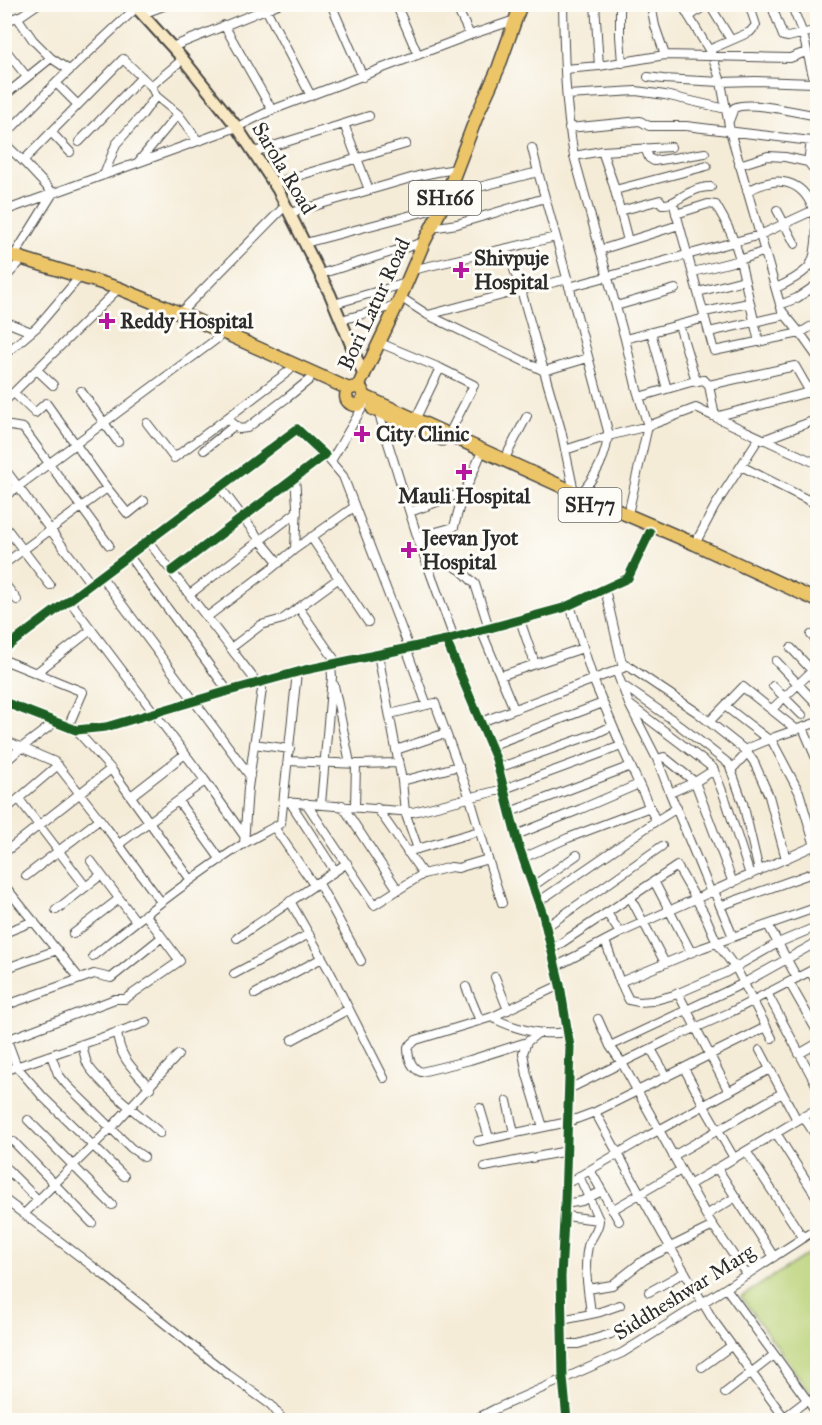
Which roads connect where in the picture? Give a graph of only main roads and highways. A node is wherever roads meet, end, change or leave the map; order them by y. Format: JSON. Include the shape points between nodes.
{"nodes":[{"id":1,"x":521,"y":4,"type":"edge"},
{"id":2,"x":137,"y":9,"type":"edge"},
{"id":3,"x":11,"y":258,"type":"edge"},
{"id":4,"x":358,"y":393,"type":"junction"},
{"id":5,"x":818,"y":601,"type":"edge"},
{"id":6,"x":818,"y":609,"type":"edge"}],
"edges":[{"from":1,"to":4,"type":"main road","name":"Bori Latur Road","number":"SH166","via":[[442,207]]},
{"from":2,"to":4,"type":"main road","name":"Sarola Road","via":[[237,127],[274,183],[341,321]]},
{"from":3,"to":4,"type":"main road","number":"SH77","via":[[114,292],[309,380]]},
{"from":3,"to":4,"type":"main road","number":"SH77","via":[[100,281]]},
{"from":4,"to":5,"type":"main road","number":"SH77"},
{"from":4,"to":6,"type":"main road","number":"SH77","via":[[378,411]]}]}
